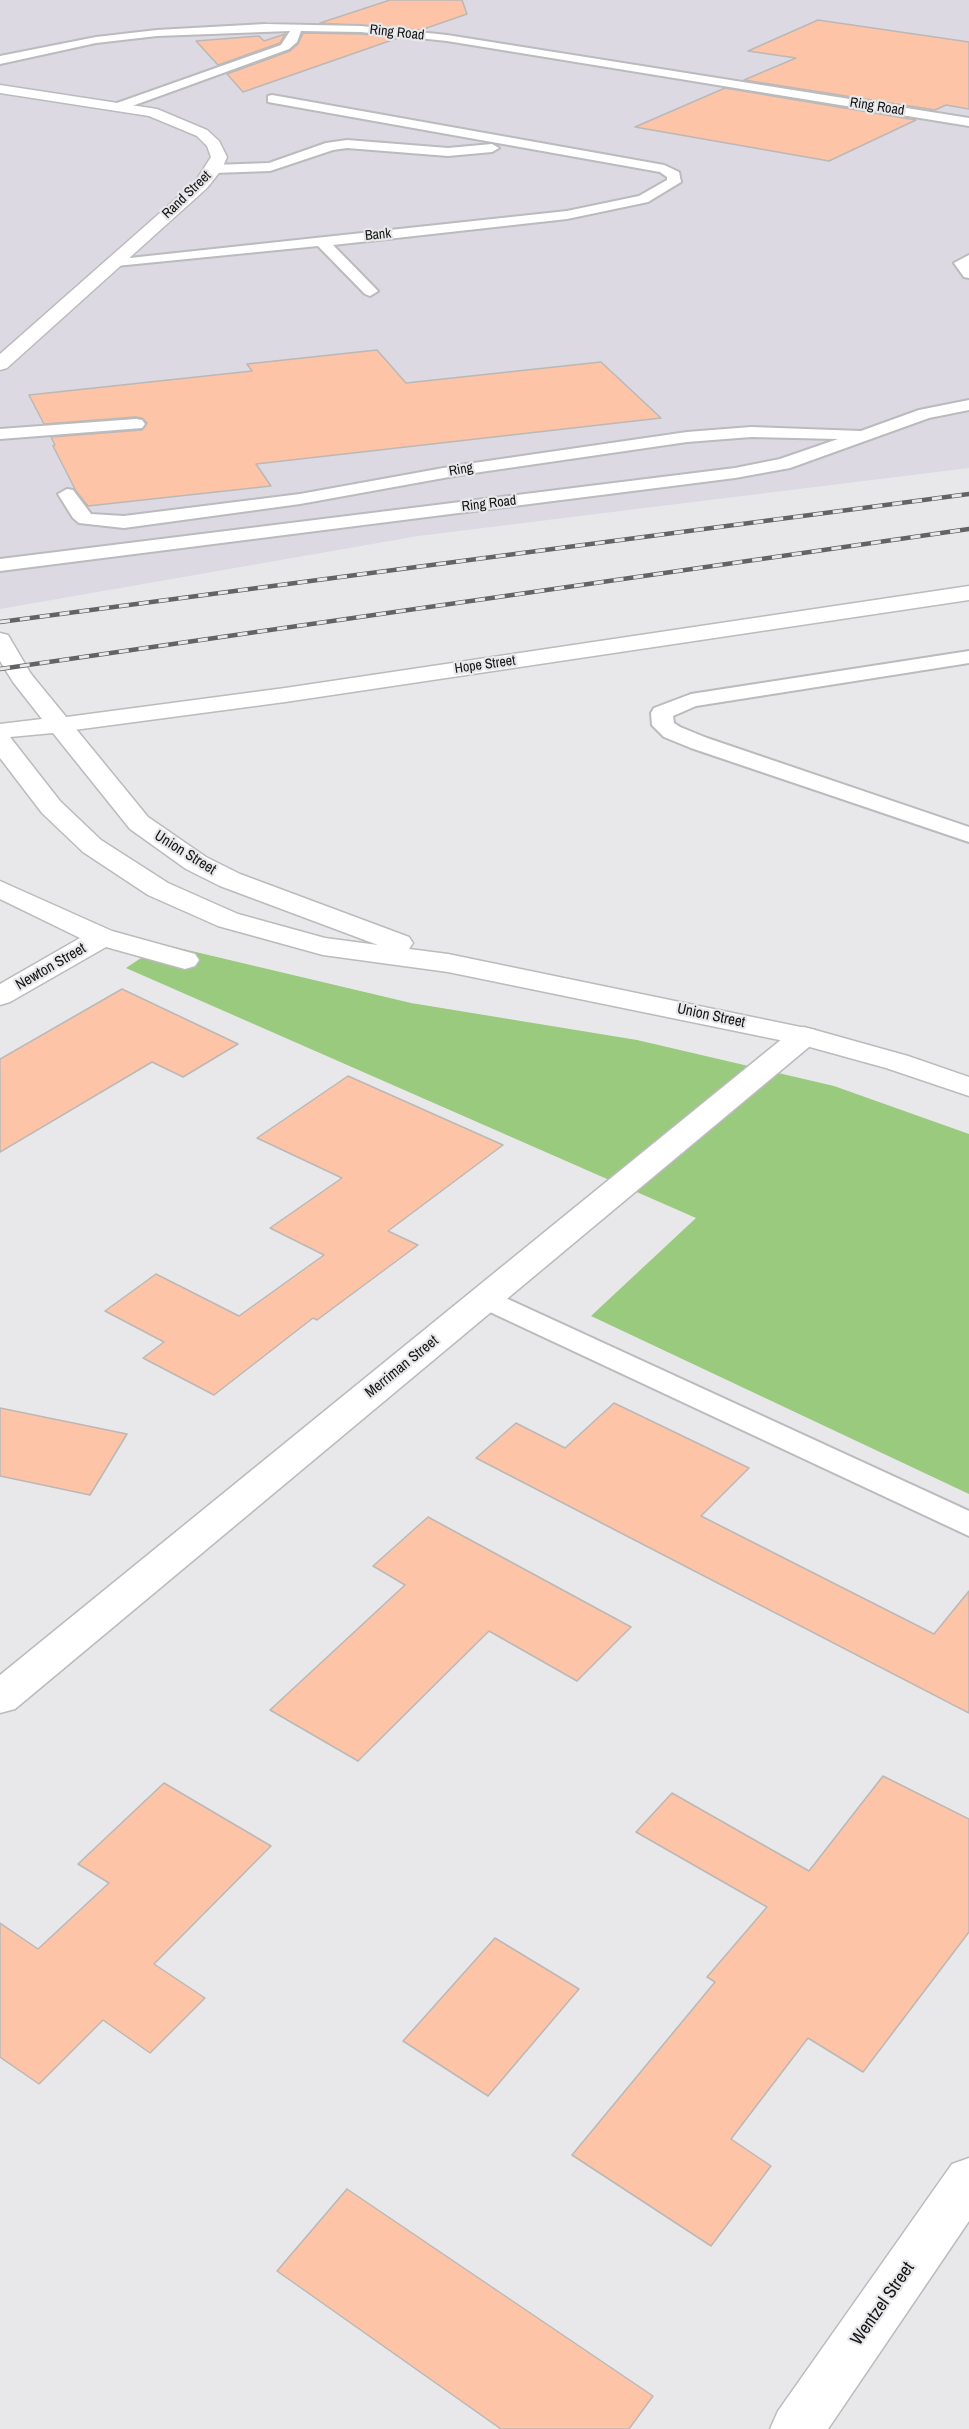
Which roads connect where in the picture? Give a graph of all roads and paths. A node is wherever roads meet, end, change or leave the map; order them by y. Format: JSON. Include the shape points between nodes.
{"nodes":[{"id":1,"x":297,"y":27,"type":"junction"},
{"id":2,"x":0,"y":60,"type":"edge"},
{"id":3,"x":0,"y":89,"type":"edge"},
{"id":4,"x":272,"y":99,"type":"dead end"},
{"id":5,"x":121,"y":106,"type":"junction"},
{"id":6,"x":969,"y":122,"type":"edge"},
{"id":7,"x":517,"y":144,"type":"junction"},
{"id":8,"x":214,"y":169,"type":"junction"},
{"id":9,"x":321,"y":241,"type":"junction"},
{"id":10,"x":969,"y":259,"type":"edge"},
{"id":11,"x":111,"y":264,"type":"junction"},
{"id":12,"x":969,"y":274,"type":"edge"},
{"id":13,"x":370,"y":291,"type":"dead end"},
{"id":14,"x":0,"y":364,"type":"edge"},
{"id":15,"x":969,"y":405,"type":"edge"},
{"id":16,"x":136,"y":424,"type":"dead end"},
{"id":17,"x":0,"y":434,"type":"edge"},
{"id":18,"x":869,"y":435,"type":"junction"},
{"id":19,"x":67,"y":494,"type":"dead end"},
{"id":20,"x":0,"y":566,"type":"edge"},
{"id":21,"x":969,"y":593,"type":"edge"},
{"id":22,"x":0,"y":640,"type":"edge"},
{"id":23,"x":969,"y":657,"type":"edge"},
{"id":24,"x":58,"y":725,"type":"junction"},
{"id":25,"x":0,"y":732,"type":"edge"},
{"id":26,"x":0,"y":741,"type":"edge"},
{"id":27,"x":969,"y":834,"type":"edge"},
{"id":28,"x":0,"y":890,"type":"edge"},
{"id":29,"x":102,"y":937,"type":"junction"},
{"id":30,"x":185,"y":960,"type":"dead end"},
{"id":31,"x":448,"y":963,"type":"junction"},
{"id":32,"x":0,"y":996,"type":"edge"},
{"id":33,"x":804,"y":1036,"type":"junction"},
{"id":34,"x":969,"y":1087,"type":"edge"},
{"id":35,"x":486,"y":1298,"type":"junction"},
{"id":36,"x":969,"y":1525,"type":"edge"},
{"id":37,"x":0,"y":1698,"type":"edge"},
{"id":38,"x":969,"y":2180,"type":"edge"},
{"id":39,"x":797,"y":2429,"type":"edge"}],
"edges":[{"from":1,"to":2,"type":"lane","name":"Ring Road","via":[[157,33],[85,41]]},
{"from":1,"to":5,"type":"lane","via":[[285,47]]},
{"from":1,"to":6,"type":"lane","name":"Ring Road","via":[[447,38]]},
{"from":3,"to":5,"type":"street","name":"Rand Street"},
{"from":4,"to":7,"type":"lane"},
{"from":5,"to":8,"type":"street","name":"Rand Street","via":[[152,112],[202,133],[214,144],[219,157]]},
{"from":7,"to":8,"type":"lane","via":[[467,152],[347,144],[270,167]]},
{"from":7,"to":9,"type":"lane","name":"Bank","via":[[664,169],[674,175],[674,182],[643,199],[567,215]]},
{"from":8,"to":11,"type":"street","name":"Rand Street"},
{"from":9,"to":11,"type":"lane","name":"Bank"},
{"from":9,"to":13,"type":"lane"},
{"from":10,"to":12,"type":"lane","via":[[962,263]]},
{"from":11,"to":14,"type":"street","name":"Rand Street"},
{"from":15,"to":18,"type":"lane","name":"Ring Road","via":[[925,414]]},
{"from":16,"to":17,"type":"lane"},
{"from":18,"to":19,"type":"lane","name":"Ring","via":[[751,432],[687,437],[482,466],[300,499],[124,522],[86,519]]},
{"from":18,"to":20,"type":"lane","name":"Ring Road","via":[[784,464],[735,473]]},
{"from":21,"to":24,"type":"street","name":"Hope Street"},
{"from":22,"to":24,"type":"street","name":"Union Street","via":[[21,677]]},
{"from":23,"to":27,"type":"lane","via":[[691,700],[662,713],[663,724],[672,732],[699,743]]},
{"from":24,"to":25,"type":"street","name":"Hope Street"},
{"from":24,"to":31,"type":"street","name":"Union Street","via":[[139,823],[196,863],[255,891]]},
{"from":26,"to":31,"type":"street","name":"Union Street","via":[[51,807],[92,846],[158,889],[228,920],[273,934],[323,946]]},
{"from":28,"to":29,"type":"street"},
{"from":29,"to":30,"type":"street"},
{"from":29,"to":32,"type":"street","name":"Newton Street"},
{"from":31,"to":33,"type":"street","name":"Union Street"},
{"from":33,"to":34,"type":"street","name":"Union Street"},
{"from":33,"to":35,"type":"street","name":"Merriman Street"},
{"from":35,"to":36,"type":"lane"},
{"from":35,"to":37,"type":"street","name":"Merriman Street"},
{"from":38,"to":39,"type":"street","name":"Wentzel Street"}]}
